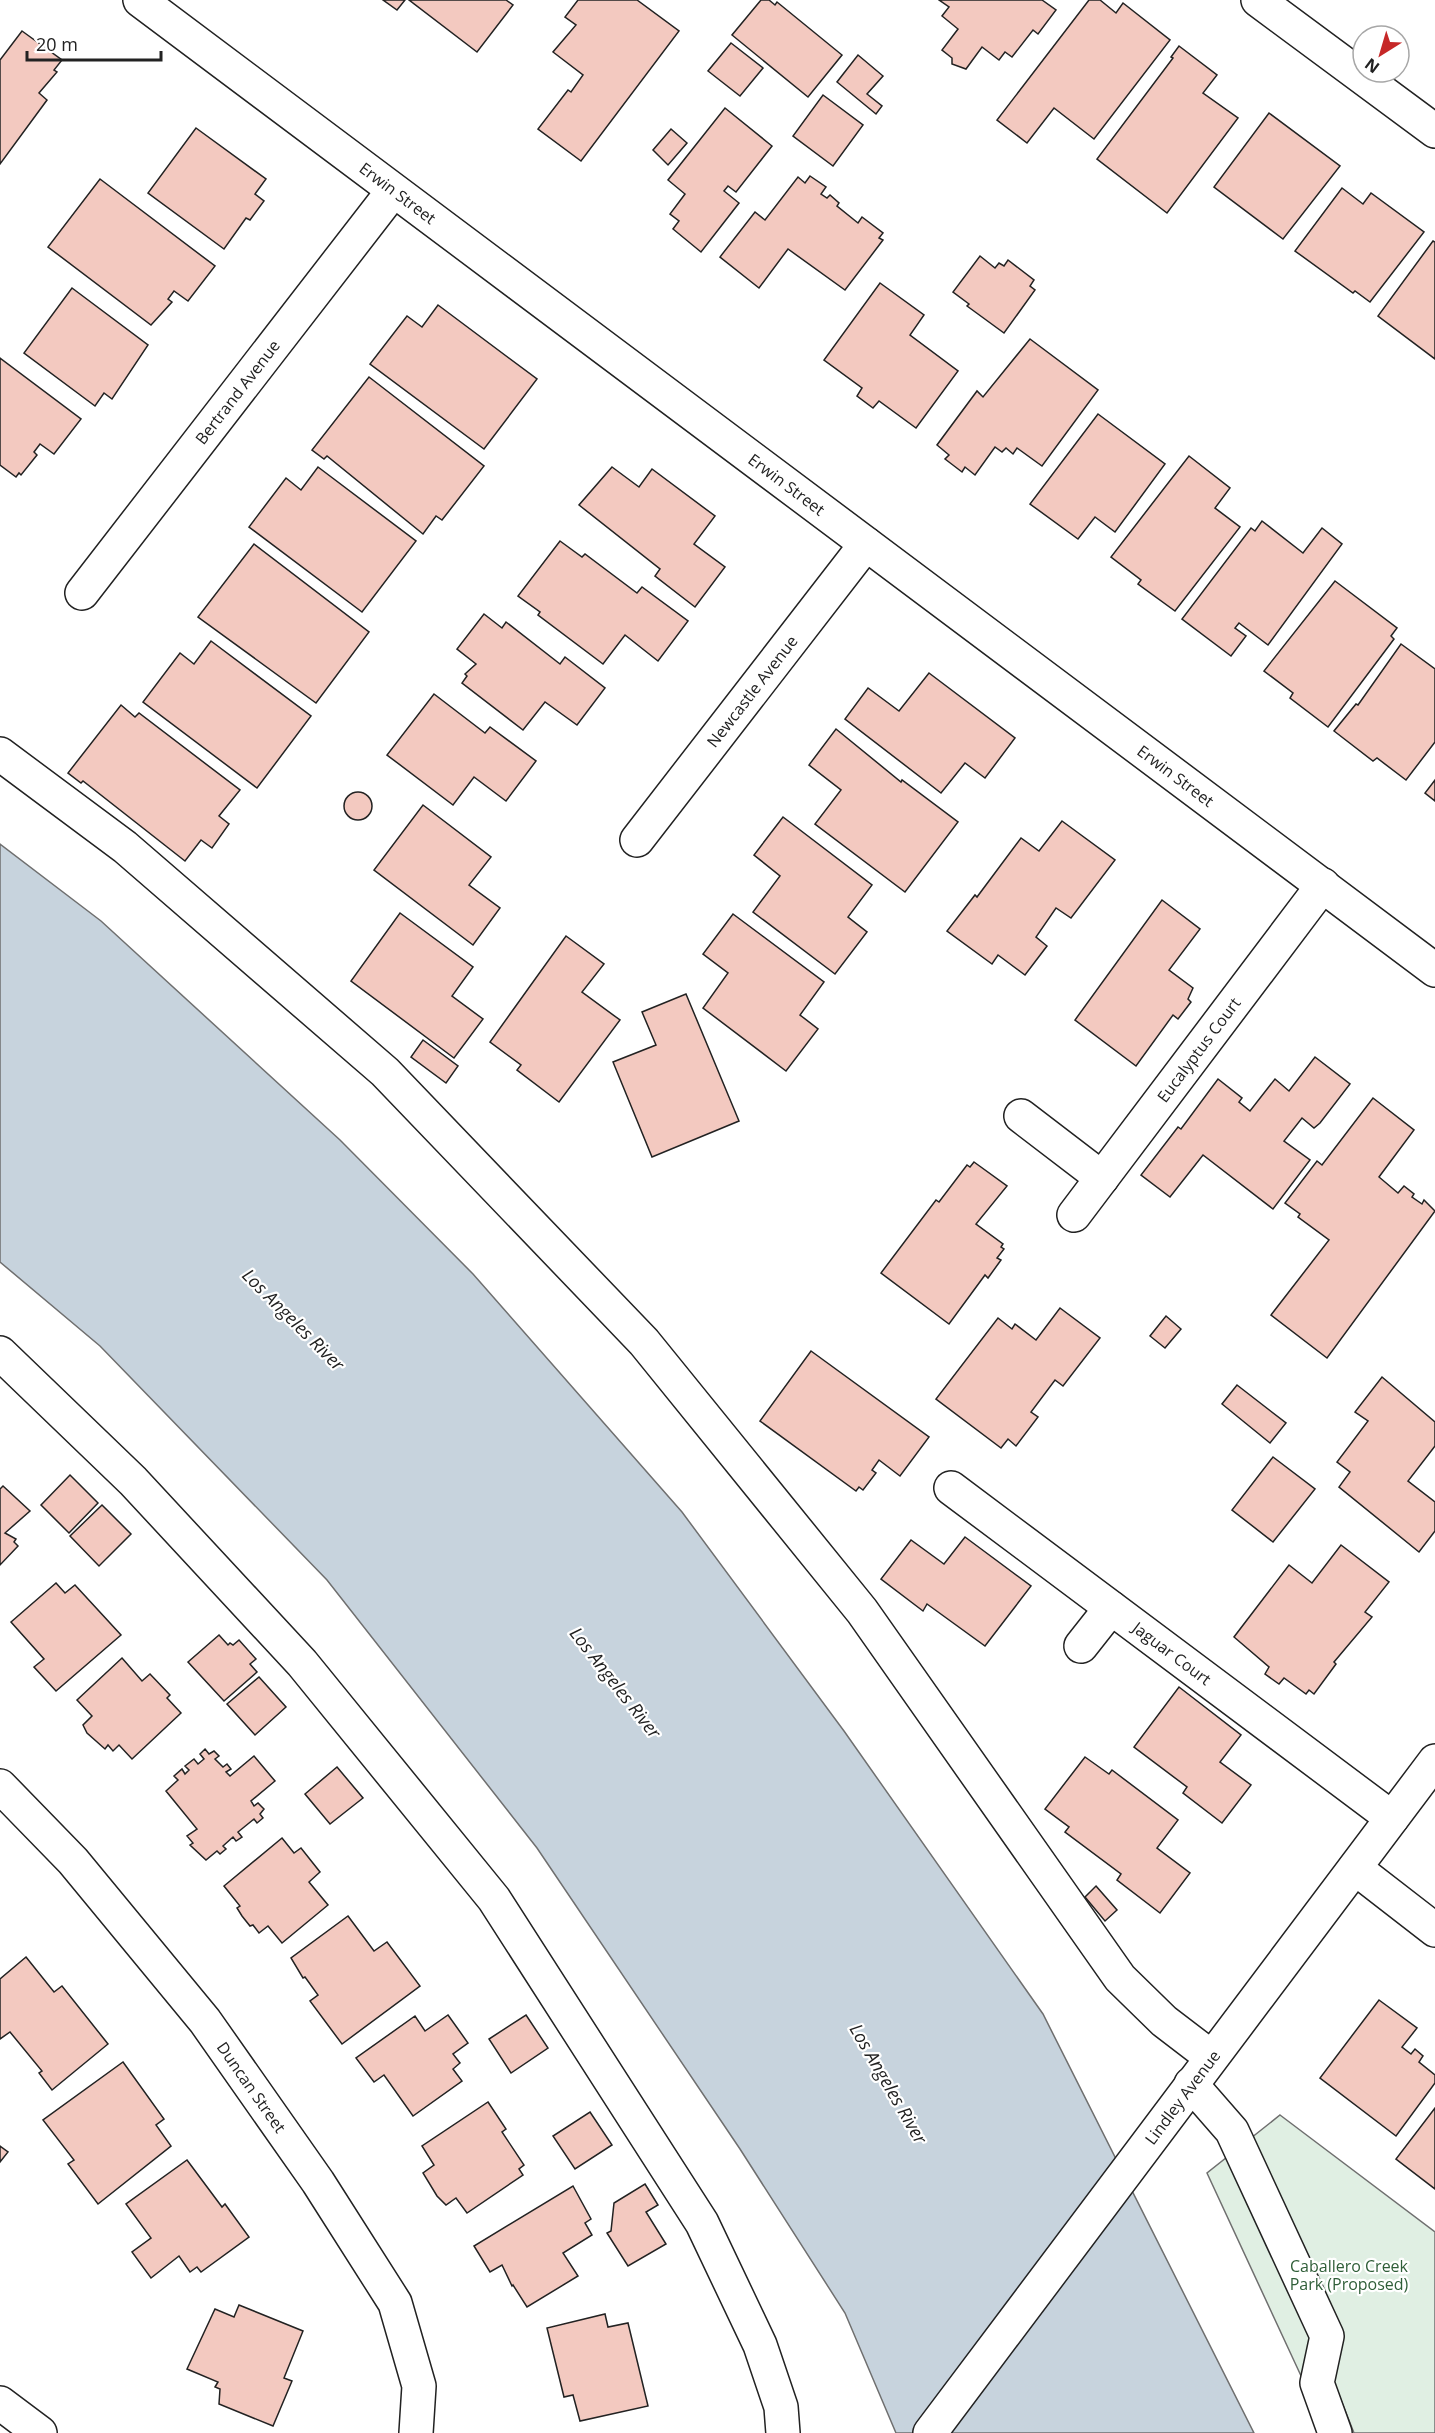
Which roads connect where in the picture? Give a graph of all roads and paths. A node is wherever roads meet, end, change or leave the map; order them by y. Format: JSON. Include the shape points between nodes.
{"nodes":[{"id":1,"x":140,"y":0,"type":"edge"},
{"id":2,"x":1258,"y":0,"type":"edge"},
{"id":3,"x":1435,"y":130,"type":"edge"},
{"id":4,"x":393,"y":191,"type":"junction"},
{"id":5,"x":866,"y":544,"type":"junction"},
{"id":6,"x":82,"y":593,"type":"dead end"},
{"id":7,"x":0,"y":754,"type":"edge"},
{"id":8,"x":637,"y":840,"type":"dead end"},
{"id":9,"x":1323,"y":885,"type":"junction"},
{"id":10,"x":1435,"y":970,"type":"edge"},
{"id":11,"x":1020,"y":1116,"type":"dead end"},
{"id":12,"x":1102,"y":1178,"type":"junction"},
{"id":13,"x":1074,"y":1215,"type":"dead end"},
{"id":14,"x":0,"y":1353,"type":"edge"},
{"id":15,"x":951,"y":1488,"type":"dead end"},
{"id":16,"x":1111,"y":1608,"type":"junction"},
{"id":17,"x":1081,"y":1646,"type":"dead end"},
{"id":18,"x":1435,"y":1761,"type":"edge"},
{"id":19,"x":2,"y":1794,"type":"edge"},
{"id":20,"x":1392,"y":1818,"type":"junction"},
{"id":21,"x":1355,"y":1868,"type":"junction"},
{"id":22,"x":1435,"y":1930,"type":"edge"},
{"id":23,"x":1211,"y":2057,"type":"junction"},
{"id":24,"x":1187,"y":2089,"type":"junction"},
{"id":25,"x":0,"y":2403,"type":"edge"},
{"id":26,"x":40,"y":2433,"type":"edge"},
{"id":27,"x":416,"y":2433,"type":"edge"},
{"id":28,"x":783,"y":2433,"type":"edge"},
{"id":29,"x":930,"y":2433,"type":"edge"},
{"id":30,"x":1335,"y":2433,"type":"edge"}],
"edges":[{"from":1,"to":4,"type":"street","name":"Erwin Street"},
{"from":2,"to":3,"type":"street"},
{"from":4,"to":5,"type":"street","name":"Erwin Street"},
{"from":4,"to":6,"type":"street","name":"Bertrand Avenue"},
{"from":5,"to":8,"type":"street","name":"Newcastle Avenue"},
{"from":5,"to":9,"type":"street","name":"Erwin Street"},
{"from":7,"to":23,"type":"street","via":[[124,847],[385,1072],[644,1342],[862,1611],[1120,1978],[1164,2021]]},
{"from":9,"to":10,"type":"street","name":"Erwin Street"},
{"from":9,"to":12,"type":"street","name":"Eucalyptus Court"},
{"from":11,"to":12,"type":"street"},
{"from":12,"to":13,"type":"street","name":"Eucalyptus Court"},
{"from":14,"to":28,"type":"street","via":[[133,1481],[302,1663],[494,1899],[702,2223],[760,2345],[781,2407]]},
{"from":15,"to":16,"type":"street","name":"Jaguar Court"},
{"from":16,"to":17,"type":"street"},
{"from":16,"to":20,"type":"street","name":"Jaguar Court"},
{"from":18,"to":20,"type":"street","name":"Lindley Avenue"},
{"from":19,"to":27,"type":"street","name":"Duncan Street","via":[[73,1861],[205,2020],[318,2182],[395,2303],[419,2385]]},
{"from":20,"to":21,"type":"street","name":"Lindley Avenue"},
{"from":21,"to":22,"type":"street"},
{"from":21,"to":23,"type":"street","name":"Lindley Avenue"},
{"from":23,"to":24,"type":"street","name":"Lindley Avenue"},
{"from":24,"to":29,"type":"street","name":"Lindley Avenue"},
{"from":24,"to":30,"type":"street","via":[[1232,2131],[1327,2336],[1317,2383]]},
{"from":25,"to":26,"type":"street"}]}
